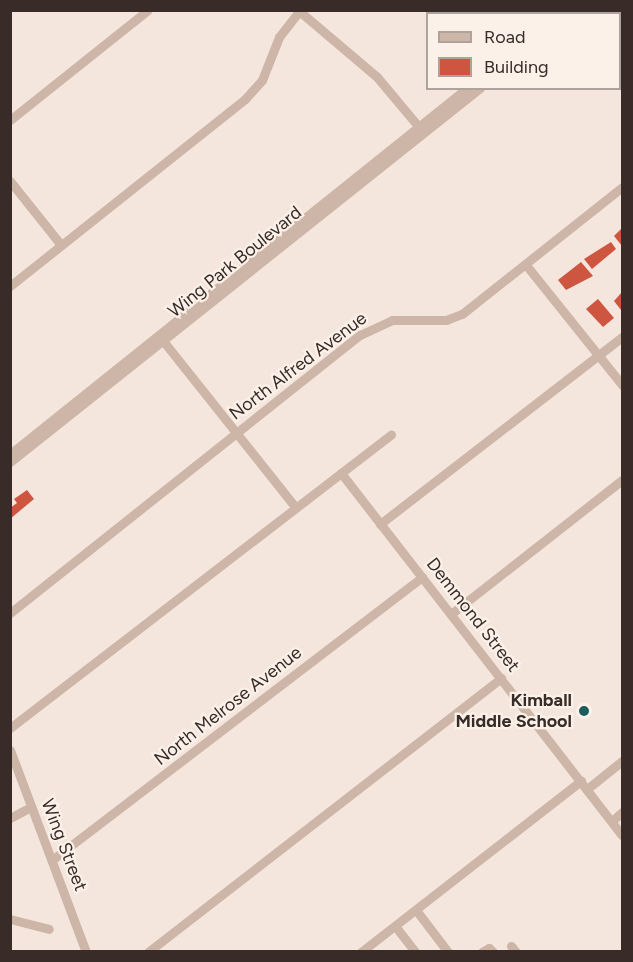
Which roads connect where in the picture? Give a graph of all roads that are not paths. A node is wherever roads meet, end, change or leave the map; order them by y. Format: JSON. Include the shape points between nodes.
{"nodes":[{"id":1,"x":148,"y":10,"type":"edge"},
{"id":2,"x":299,"y":11,"type":"edge"},
{"id":3,"x":465,"y":90,"type":"edge"},
{"id":4,"x":477,"y":90,"type":"edge"},
{"id":5,"x":10,"y":120,"type":"edge"},
{"id":6,"x":419,"y":127,"type":"junction"},
{"id":7,"x":10,"y":181,"type":"edge"},
{"id":8,"x":622,"y":187,"type":"edge"},
{"id":9,"x":61,"y":245,"type":"junction"},
{"id":10,"x":526,"y":265,"type":"junction"},
{"id":11,"x":10,"y":286,"type":"edge"},
{"id":12,"x":622,"y":337,"type":"edge"},
{"id":13,"x":161,"y":338,"type":"junction"},
{"id":14,"x":599,"y":356,"type":"junction"},
{"id":15,"x":622,"y":385,"type":"edge"},
{"id":16,"x":236,"y":433,"type":"junction"},
{"id":17,"x":391,"y":435,"type":"dead end"},
{"id":18,"x":10,"y":453,"type":"edge"},
{"id":19,"x":10,"y":462,"type":"edge"},
{"id":20,"x":341,"y":473,"type":"junction"},
{"id":21,"x":622,"y":480,"type":"edge"},
{"id":22,"x":296,"y":508,"type":"junction"},
{"id":23,"x":380,"y":524,"type":"junction"},
{"id":24,"x":422,"y":577,"type":"junction"},
{"id":25,"x":10,"y":613,"type":"edge"},
{"id":26,"x":451,"y":614,"type":"junction"},
{"id":27,"x":501,"y":678,"type":"junction"},
{"id":28,"x":10,"y":728,"type":"edge"},
{"id":29,"x":10,"y":750,"type":"edge"},
{"id":30,"x":622,"y":761,"type":"edge"},
{"id":31,"x":584,"y":785,"type":"junction"},
{"id":32,"x":31,"y":807,"type":"junction"},
{"id":33,"x":622,"y":812,"type":"edge"},
{"id":34,"x":10,"y":818,"type":"edge"},
{"id":35,"x":612,"y":821,"type":"junction"},
{"id":36,"x":622,"y":835,"type":"edge"},
{"id":37,"x":52,"y":860,"type":"junction"},
{"id":38,"x":416,"y":910,"type":"junction"},
{"id":39,"x":10,"y":919,"type":"edge"},
{"id":40,"x":395,"y":926,"type":"junction"},
{"id":41,"x":49,"y":928,"type":"dead end"},
{"id":42,"x":412,"y":950,"type":"edge"},
{"id":43,"x":87,"y":951,"type":"edge"},
{"id":44,"x":148,"y":951,"type":"edge"},
{"id":45,"x":361,"y":951,"type":"edge"},
{"id":46,"x":448,"y":951,"type":"edge"}],
"edges":[{"from":1,"to":5,"type":"street"},
{"from":2,"to":6,"type":"street","via":[[377,76]]},
{"from":2,"to":9,"type":"street","via":[[284,30],[262,80],[250,95]]},
{"from":3,"to":6,"type":"street","name":"Wing Park Boulevard"},
{"from":4,"to":13,"type":"street","name":"Wing Park Boulevard"},
{"from":6,"to":13,"type":"street","name":"Wing Park Boulevard"},
{"from":7,"to":9,"type":"street"},
{"from":8,"to":10,"type":"street","name":"North Alfred Avenue"},
{"from":9,"to":11,"type":"street"},
{"from":10,"to":14,"type":"street"},
{"from":10,"to":16,"type":"street","name":"North Alfred Avenue","via":[[453,318],[403,318],[369,329]]},
{"from":12,"to":14,"type":"street"},
{"from":13,"to":16,"type":"street"},
{"from":13,"to":18,"type":"street","name":"Wing Park Boulevard"},
{"from":13,"to":19,"type":"street","name":"Wing Park Boulevard"},
{"from":14,"to":15,"type":"street"},
{"from":14,"to":23,"type":"street"},
{"from":16,"to":22,"type":"street"},
{"from":16,"to":25,"type":"street","name":"North Alfred Avenue"},
{"from":17,"to":20,"type":"street"},
{"from":20,"to":22,"type":"street"},
{"from":20,"to":23,"type":"street","name":"Demmond Street"},
{"from":21,"to":26,"type":"street"},
{"from":22,"to":28,"type":"street"},
{"from":23,"to":24,"type":"street","name":"Demmond Street"},
{"from":24,"to":26,"type":"street","name":"Demmond Street"},
{"from":24,"to":37,"type":"street","name":"North Melrose Avenue"},
{"from":26,"to":27,"type":"street","name":"Demmond Street"},
{"from":27,"to":31,"type":"street","name":"Demmond Street"},
{"from":27,"to":44,"type":"street"},
{"from":29,"to":32,"type":"street","name":"Wing Street"},
{"from":30,"to":31,"type":"street"},
{"from":31,"to":35,"type":"street","name":"Demmond Street"},
{"from":31,"to":38,"type":"street"},
{"from":32,"to":34,"type":"street"},
{"from":32,"to":37,"type":"street","name":"Wing Street"},
{"from":33,"to":35,"type":"street"},
{"from":35,"to":36,"type":"street","name":"Demmond Street"},
{"from":37,"to":43,"type":"street","name":"Wing Street"},
{"from":38,"to":40,"type":"street"},
{"from":38,"to":46,"type":"street"},
{"from":39,"to":41,"type":"street"},
{"from":40,"to":42,"type":"street"},
{"from":40,"to":45,"type":"street"}]}
